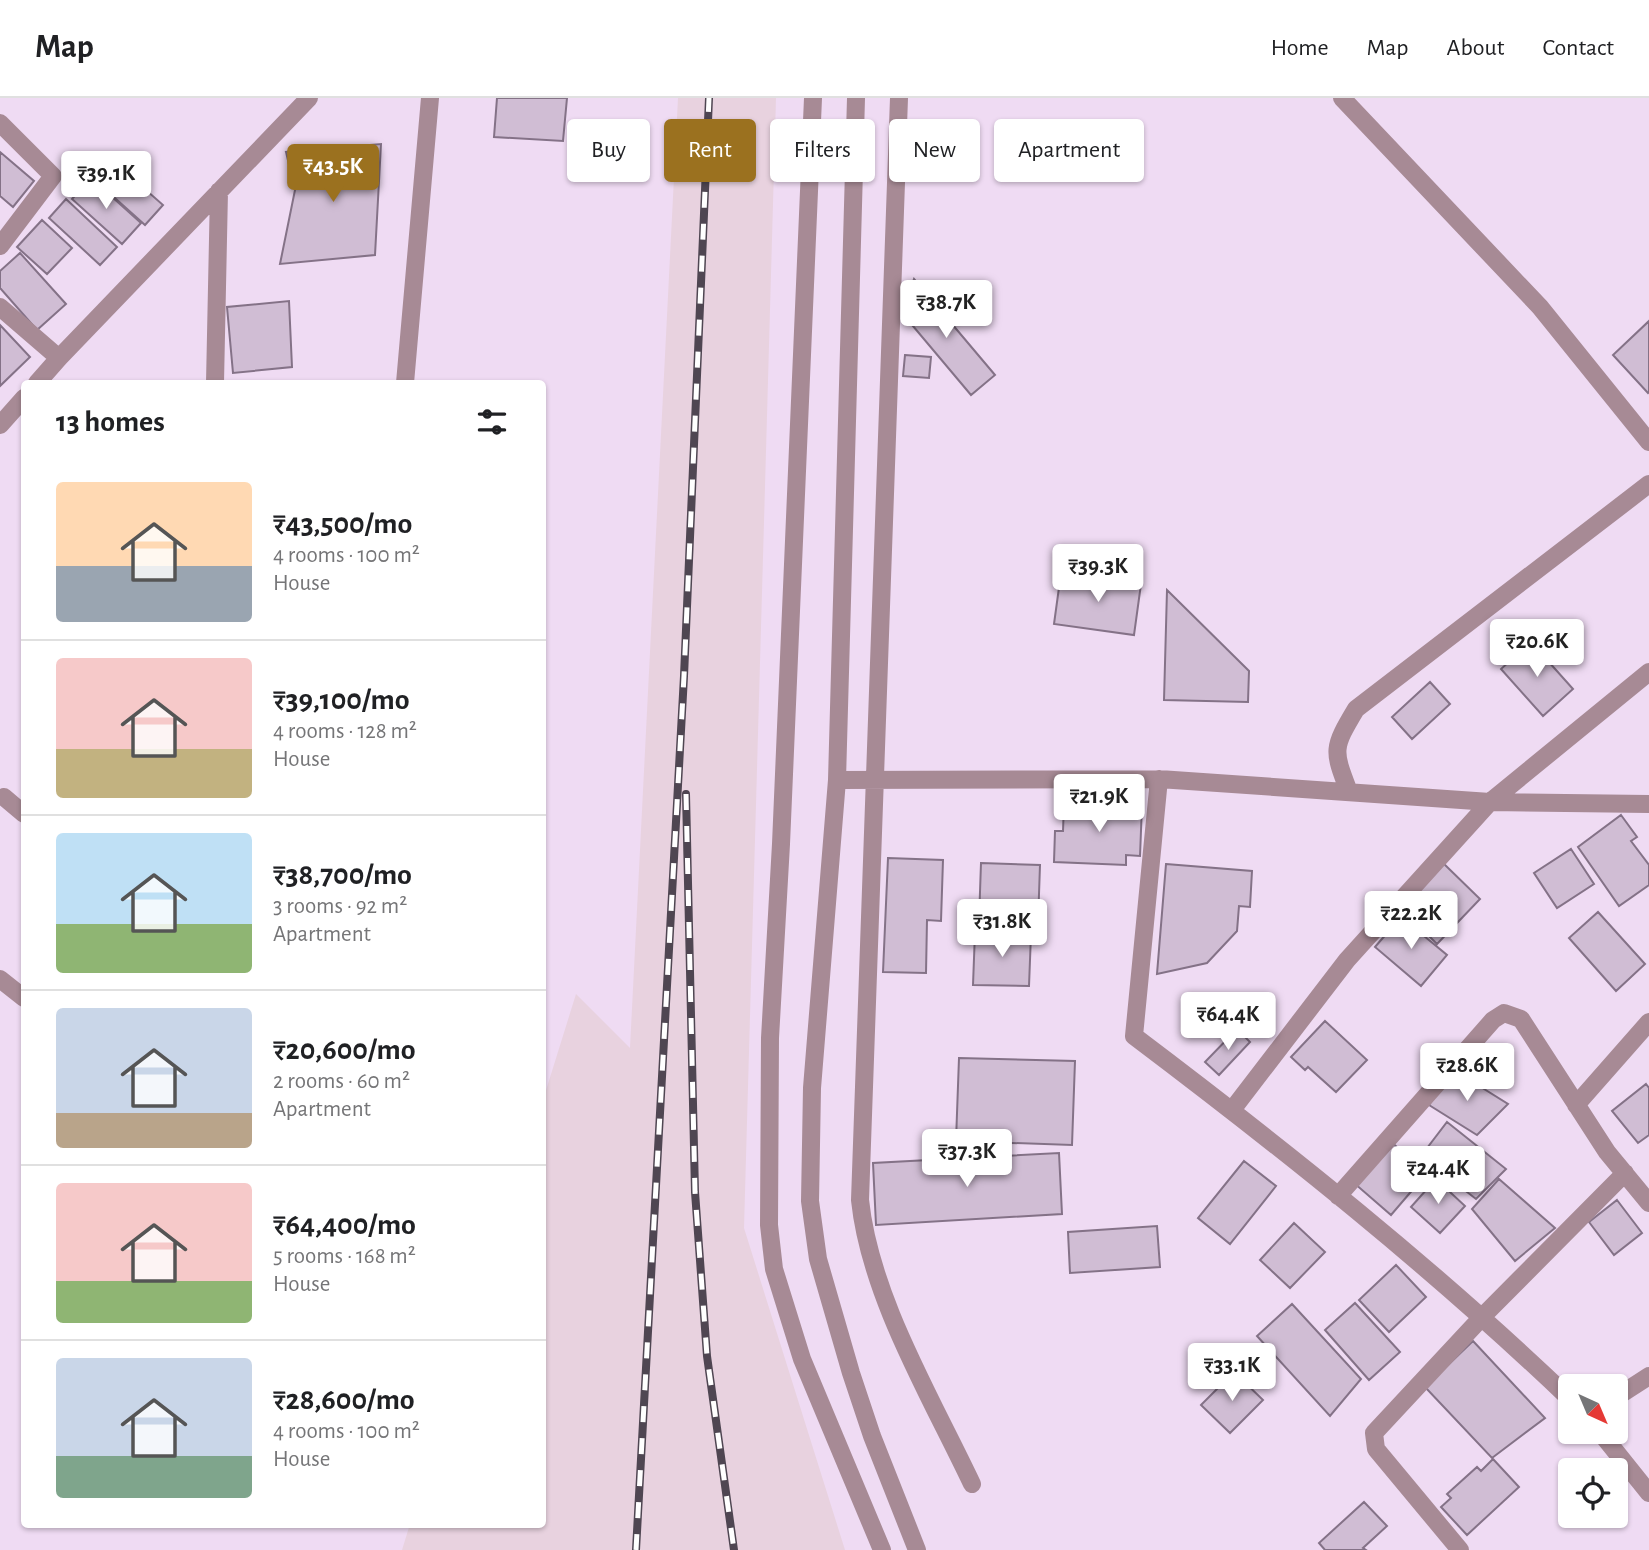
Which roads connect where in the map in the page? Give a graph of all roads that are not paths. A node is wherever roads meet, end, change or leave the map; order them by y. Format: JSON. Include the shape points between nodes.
{"nodes":[{"id":1,"x":309,"y":98,"type":"edge"},
{"id":2,"x":429,"y":98,"type":"edge"},
{"id":3,"x":813,"y":98,"type":"edge"},
{"id":4,"x":856,"y":98,"type":"edge"},
{"id":5,"x":899,"y":98,"type":"edge"},
{"id":6,"x":1342,"y":98,"type":"edge"},
{"id":7,"x":0,"y":123,"type":"edge"},
{"id":8,"x":219,"y":191,"type":"junction"},
{"id":9,"x":0,"y":246,"type":"edge"},
{"id":10,"x":0,"y":307,"type":"edge"},
{"id":11,"x":59,"y":358,"type":"junction"},
{"id":12,"x":40,"y":380,"type":"edge"},
{"id":13,"x":215,"y":380,"type":"edge"},
{"id":14,"x":405,"y":380,"type":"edge"},
{"id":15,"x":21,"y":401,"type":"edge"},
{"id":16,"x":0,"y":425,"type":"edge"},
{"id":17,"x":1649,"y":442,"type":"edge"},
{"id":18,"x":1649,"y":484,"type":"edge"},
{"id":19,"x":1649,"y":672,"type":"edge"},
{"id":20,"x":1159,"y":779,"type":"junction"},
{"id":21,"x":837,"y":780,"type":"junction"},
{"id":22,"x":875,"y":780,"type":"junction"},
{"id":23,"x":1349,"y":792,"type":"junction"},
{"id":24,"x":1,"y":800,"type":"edge"},
{"id":25,"x":1490,"y":802,"type":"junction"},
{"id":26,"x":1649,"y":804,"type":"edge"},
{"id":27,"x":21,"y":812,"type":"edge"},
{"id":28,"x":0,"y":979,"type":"edge"},
{"id":29,"x":21,"y":996,"type":"edge"},
{"id":30,"x":1649,"y":1023,"type":"edge"},
{"id":31,"x":1576,"y":1105,"type":"junction"},
{"id":32,"x":1232,"y":1110,"type":"junction"},
{"id":33,"x":1625,"y":1173,"type":"junction"},
{"id":34,"x":1338,"y":1196,"type":"junction"},
{"id":35,"x":1649,"y":1203,"type":"edge"},
{"id":36,"x":1483,"y":1316,"type":"junction"},
{"id":37,"x":1649,"y":1376,"type":"edge"},
{"id":38,"x":1558,"y":1388,"type":"edge"},
{"id":39,"x":1628,"y":1390,"type":"edge"},
{"id":40,"x":1610,"y":1444,"type":"edge"},
{"id":41,"x":972,"y":1484,"type":"dead end"},
{"id":42,"x":1649,"y":1493,"type":"edge"},
{"id":43,"x":882,"y":1550,"type":"edge"},
{"id":44,"x":918,"y":1550,"type":"edge"},
{"id":45,"x":1460,"y":1550,"type":"edge"}],
"edges":[{"from":1,"to":8,"type":"street"},
{"from":2,"to":14,"type":"street"},
{"from":3,"to":43,"type":"street","via":[[770,1038],[769,1225],[774,1269],[802,1359]]},
{"from":4,"to":21,"type":"street"},
{"from":5,"to":22,"type":"street"},
{"from":6,"to":17,"type":"street","via":[[1540,307]]},
{"from":7,"to":9,"type":"street","via":[[53,176]]},
{"from":8,"to":11,"type":"street"},
{"from":8,"to":13,"type":"street"},
{"from":10,"to":11,"type":"street"},
{"from":11,"to":12,"type":"street"},
{"from":15,"to":16,"type":"street"},
{"from":18,"to":23,"type":"street","via":[[1356,709],[1340,735],[1335,755]]},
{"from":19,"to":25,"type":"street"},
{"from":20,"to":22,"type":"street"},
{"from":20,"to":23,"type":"street"},
{"from":20,"to":32,"type":"street","via":[[1134,1037]]},
{"from":21,"to":22,"type":"street"},
{"from":21,"to":44,"type":"street","via":[[812,1088],[810,1201],[818,1259],[851,1373]]},
{"from":22,"to":41,"type":"street","via":[[862,1220],[882,1292]]},
{"from":23,"to":25,"type":"street"},
{"from":24,"to":27,"type":"street"},
{"from":25,"to":26,"type":"street"},
{"from":25,"to":32,"type":"street","via":[[1347,960]]},
{"from":28,"to":29,"type":"street"},
{"from":30,"to":31,"type":"street"},
{"from":31,"to":33,"type":"street"},
{"from":31,"to":34,"type":"street","via":[[1521,1019],[1504,1013]]},
{"from":32,"to":34,"type":"street"},
{"from":33,"to":35,"type":"street"},
{"from":33,"to":36,"type":"street"},
{"from":34,"to":36,"type":"street"},
{"from":36,"to":38,"type":"street"},
{"from":36,"to":45,"type":"street","via":[[1374,1433],[1376,1449]]},
{"from":37,"to":39,"type":"street"},
{"from":40,"to":42,"type":"street"}]}
